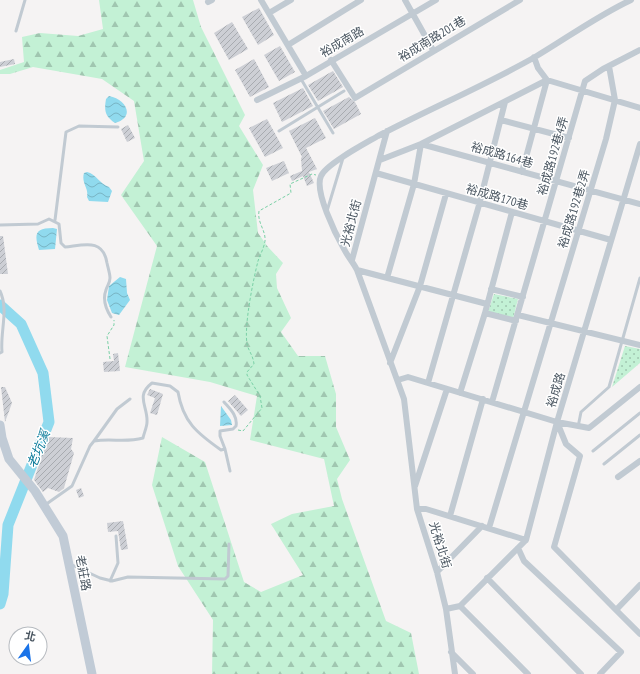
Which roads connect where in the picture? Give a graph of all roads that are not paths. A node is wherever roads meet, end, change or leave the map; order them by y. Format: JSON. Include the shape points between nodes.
{"nodes":[{"id":1,"x":25,"y":0,"type":"edge"},
{"id":2,"x":261,"y":0,"type":"edge"},
{"id":3,"x":291,"y":0,"type":"edge"},
{"id":4,"x":361,"y":0,"type":"edge"},
{"id":5,"x":405,"y":0,"type":"edge"},
{"id":6,"x":436,"y":0,"type":"edge"},
{"id":7,"x":520,"y":0,"type":"edge"},
{"id":8,"x":631,"y":0,"type":"edge"},
{"id":9,"x":269,"y":13,"type":"junction"},
{"id":10,"x":413,"y":14,"type":"junction"},
{"id":11,"x":16,"y":31,"type":"dead end"},
{"id":12,"x":288,"y":45,"type":"junction"},
{"id":13,"x":433,"y":50,"type":"junction"},
{"id":14,"x":640,"y":50,"type":"edge"},
{"id":15,"x":534,"y":57,"type":"junction"},
{"id":16,"x":331,"y":60,"type":"junction"},
{"id":17,"x":609,"y":66,"type":"junction"},
{"id":18,"x":303,"y":78,"type":"junction"},
{"id":19,"x":547,"y":80,"type":"junction"},
{"id":20,"x":344,"y":91,"type":"dead end"},
{"id":21,"x":583,"y":91,"type":"junction"},
{"id":22,"x":257,"y":100,"type":"dead end"},
{"id":23,"x":615,"y":100,"type":"junction"},
{"id":24,"x":505,"y":102,"type":"junction"},
{"id":25,"x":318,"y":108,"type":"junction"},
{"id":26,"x":640,"y":108,"type":"edge"},
{"id":27,"x":500,"y":120,"type":"junction"},
{"id":28,"x":118,"y":127,"type":"dead end"},
{"id":29,"x":534,"y":129,"type":"junction"},
{"id":30,"x":279,"y":131,"type":"dead end"},
{"id":31,"x":387,"y":131,"type":"junction"},
{"id":32,"x":333,"y":133,"type":"dead end"},
{"id":33,"x":569,"y":138,"type":"junction"},
{"id":34,"x":421,"y":144,"type":"junction"},
{"id":35,"x":640,"y":144,"type":"edge"},
{"id":36,"x":342,"y":158,"type":"junction"},
{"id":37,"x":380,"y":160,"type":"junction"},
{"id":38,"x":490,"y":163,"type":"junction"},
{"id":39,"x":637,"y":164,"type":"edge"},
{"id":40,"x":522,"y":172,"type":"junction"},
{"id":41,"x":376,"y":174,"type":"junction"},
{"id":42,"x":557,"y":181,"type":"junction"},
{"id":43,"x":414,"y":184,"type":"junction"},
{"id":44,"x":591,"y":191,"type":"junction"},
{"id":45,"x":446,"y":194,"type":"junction"},
{"id":46,"x":623,"y":200,"type":"junction"},
{"id":47,"x":480,"y":203,"type":"junction"},
{"id":48,"x":640,"y":204,"type":"edge"},
{"id":49,"x":328,"y":212,"type":"junction"},
{"id":50,"x":512,"y":212,"type":"junction"},
{"id":51,"x":54,"y":220,"type":"junction"},
{"id":52,"x":545,"y":222,"type":"junction"},
{"id":53,"x":0,"y":225,"type":"edge"},
{"id":54,"x":578,"y":232,"type":"junction"},
{"id":55,"x":611,"y":240,"type":"junction"},
{"id":56,"x":352,"y":260,"type":"junction"},
{"id":57,"x":356,"y":270,"type":"junction"},
{"id":58,"x":387,"y":278,"type":"junction"},
{"id":59,"x":640,"y":278,"type":"edge"},
{"id":60,"x":420,"y":286,"type":"junction"},
{"id":61,"x":491,"y":289,"type":"junction"},
{"id":62,"x":0,"y":291,"type":"edge"},
{"id":63,"x":454,"y":295,"type":"junction"},
{"id":64,"x":523,"y":297,"type":"junction"},
{"id":65,"x":487,"y":304,"type":"junction"},
{"id":66,"x":485,"y":313,"type":"junction"},
{"id":67,"x":111,"y":317,"type":"road end"},
{"id":68,"x":517,"y":318,"type":"junction"},
{"id":69,"x":551,"y":323,"type":"junction"},
{"id":70,"x":584,"y":331,"type":"junction"},
{"id":71,"x":623,"y":341,"type":"junction"},
{"id":72,"x":640,"y":345,"type":"edge"},
{"id":73,"x":0,"y":353,"type":"edge"},
{"id":74,"x":390,"y":363,"type":"junction"},
{"id":75,"x":398,"y":380,"type":"junction"},
{"id":76,"x":428,"y":383,"type":"junction"},
{"id":77,"x":640,"y":387,"type":"edge"},
{"id":78,"x":447,"y":389,"type":"junction"},
{"id":79,"x":460,"y":392,"type":"junction"},
{"id":80,"x":130,"y":399,"type":"dead end"},
{"id":81,"x":483,"y":400,"type":"junction"},
{"id":82,"x":224,"y":402,"type":"dead end"},
{"id":83,"x":492,"y":402,"type":"junction"},
{"id":84,"x":522,"y":411,"type":"junction"},
{"id":85,"x":640,"y":413,"type":"edge"},
{"id":86,"x":557,"y":422,"type":"junction"},
{"id":87,"x":0,"y":425,"type":"edge"},
{"id":88,"x":578,"y":427,"type":"junction"},
{"id":89,"x":640,"y":435,"type":"edge"},
{"id":90,"x":94,"y":441,"type":"junction"},
{"id":91,"x":225,"y":449,"type":"junction"},
{"id":92,"x":593,"y":451,"type":"dead end"},
{"id":93,"x":640,"y":461,"type":"edge"},
{"id":94,"x":604,"y":464,"type":"dead end"},
{"id":95,"x":230,"y":471,"type":"dead end"},
{"id":96,"x":618,"y":477,"type":"dead end"},
{"id":97,"x":414,"y":489,"type":"junction"},
{"id":98,"x":44,"y":506,"type":"junction"},
{"id":99,"x":417,"y":509,"type":"junction"},
{"id":100,"x":450,"y":516,"type":"junction"},
{"id":101,"x":486,"y":527,"type":"junction"},
{"id":102,"x":116,"y":536,"type":"dead end"},
{"id":103,"x":526,"y":540,"type":"junction"},
{"id":104,"x":229,"y":544,"type":"dead end"},
{"id":105,"x":518,"y":548,"type":"junction"},
{"id":106,"x":69,"y":563,"type":"junction"},
{"id":107,"x":437,"y":572,"type":"junction"},
{"id":108,"x":487,"y":578,"type":"junction"},
{"id":109,"x":110,"y":581,"type":"junction"},
{"id":110,"x":640,"y":585,"type":"edge"},
{"id":111,"x":460,"y":606,"type":"junction"},
{"id":112,"x":446,"y":609,"type":"junction"},
{"id":113,"x":616,"y":610,"type":"junction"},
{"id":114,"x":640,"y":634,"type":"edge"},
{"id":115,"x":451,"y":652,"type":"junction"},
{"id":116,"x":92,"y":674,"type":"edge"},
{"id":117,"x":455,"y":674,"type":"edge"},
{"id":118,"x":473,"y":674,"type":"edge"},
{"id":119,"x":528,"y":674,"type":"edge"},
{"id":120,"x":581,"y":674,"type":"edge"},
{"id":121,"x":600,"y":674,"type":"edge"}],
"edges":[{"from":1,"to":11,"type":"lane"},
{"from":2,"to":9,"type":"street"},
{"from":3,"to":9,"type":"street"},
{"from":4,"to":12,"type":"street"},
{"from":5,"to":10,"type":"street"},
{"from":6,"to":10,"type":"street","name":"裕成南路"},
{"from":7,"to":13,"type":"street","name":"裕成南路201巷"},
{"from":8,"to":15,"type":"street"},
{"from":9,"to":12,"type":"street"},
{"from":10,"to":13,"type":"street"},
{"from":10,"to":16,"type":"street","name":"裕成南路"},
{"from":12,"to":18,"type":"street"},
{"from":13,"to":16,"type":"street","name":"裕成南路201巷","via":[[354,98]]},
{"from":14,"to":17,"type":"street","name":"裕成路192巷4弄"},
{"from":15,"to":19,"type":"street"},
{"from":15,"to":31,"type":"street"},
{"from":16,"to":18,"type":"street","name":"裕成南路"},
{"from":17,"to":21,"type":"street","name":"裕成路192巷4弄","via":[[585,81]]},
{"from":17,"to":23,"type":"street"},
{"from":18,"to":22,"type":"street","name":"裕成南路"},
{"from":18,"to":25,"type":"lane"},
{"from":19,"to":21,"type":"street"},
{"from":19,"to":24,"type":"street"},
{"from":19,"to":29,"type":"street"},
{"from":20,"to":25,"type":"lane"},
{"from":21,"to":23,"type":"street"},
{"from":21,"to":33,"type":"street","name":"裕成路192巷4弄"},
{"from":23,"to":26,"type":"street"},
{"from":23,"to":44,"type":"street","name":"裕成路192巷2弄"},
{"from":24,"to":27,"type":"street"},
{"from":24,"to":34,"type":"street"},
{"from":25,"to":30,"type":"lane"},
{"from":25,"to":32,"type":"lane"},
{"from":27,"to":29,"type":"street"},
{"from":27,"to":38,"type":"street"},
{"from":28,"to":51,"type":"lane","via":[[79,126],[66,132]]},
{"from":29,"to":33,"type":"street"},
{"from":29,"to":40,"type":"street"},
{"from":31,"to":36,"type":"street"},
{"from":31,"to":37,"type":"street","name":"光裕北街"},
{"from":33,"to":42,"type":"street","name":"裕成路192巷4弄"},
{"from":34,"to":37,"type":"street"},
{"from":34,"to":38,"type":"street","name":"裕成路164巷"},
{"from":34,"to":43,"type":"street"},
{"from":35,"to":39,"type":"street","name":"裕成路"},
{"from":36,"to":49,"type":"lane"},
{"from":36,"to":49,"type":"street","via":[[328,167],[321,176],[319,190]]},
{"from":37,"to":41,"type":"street","name":"光裕北街"},
{"from":38,"to":40,"type":"street","name":"裕成路164巷"},
{"from":38,"to":47,"type":"street"},
{"from":39,"to":46,"type":"street","name":"裕成路"},
{"from":40,"to":42,"type":"street","name":"裕成路164巷"},
{"from":41,"to":43,"type":"street","name":"裕成路170巷"},
{"from":41,"to":56,"type":"street","name":"光裕北街"},
{"from":42,"to":44,"type":"street","name":"裕成路164巷"},
{"from":42,"to":52,"type":"street","name":"裕成路192巷4弄"},
{"from":43,"to":45,"type":"street","name":"裕成路170巷"},
{"from":43,"to":58,"type":"street"},
{"from":44,"to":46,"type":"street","name":"裕成路164巷"},
{"from":44,"to":54,"type":"street","name":"裕成路192巷2弄"},
{"from":45,"to":47,"type":"street","name":"裕成路170巷"},
{"from":45,"to":60,"type":"street"},
{"from":46,"to":48,"type":"street","name":"裕成路164巷"},
{"from":46,"to":55,"type":"street","name":"裕成路"},
{"from":47,"to":50,"type":"street","name":"裕成路170巷"},
{"from":47,"to":63,"type":"street"},
{"from":49,"to":56,"type":"street"},
{"from":50,"to":52,"type":"street","name":"裕成路170巷"},
{"from":50,"to":61,"type":"street"},
{"from":51,"to":53,"type":"lane","via":[[45,220],[38,224]]},
{"from":51,"to":67,"type":"lane","via":[[59,224],[61,243],[65,248],[97,246],[106,255],[110,278],[104,303]]},
{"from":52,"to":54,"type":"street","name":"裕成路170巷"},
{"from":52,"to":64,"type":"street","name":"裕成路192巷4弄"},
{"from":54,"to":55,"type":"street","name":"裕成路170巷"},
{"from":54,"to":69,"type":"street","name":"裕成路192巷2弄"},
{"from":55,"to":70,"type":"street","name":"裕成路"},
{"from":56,"to":57,"type":"street","name":"光裕北街"},
{"from":57,"to":58,"type":"street"},
{"from":57,"to":74,"type":"street","name":"光裕北街"},
{"from":58,"to":60,"type":"street"},
{"from":59,"to":71,"type":"lane"},
{"from":60,"to":63,"type":"street"},
{"from":60,"to":74,"type":"street"},
{"from":61,"to":64,"type":"street"},
{"from":61,"to":65,"type":"street"},
{"from":62,"to":73,"type":"lane","via":[[4,303]]},
{"from":63,"to":65,"type":"street"},
{"from":63,"to":76,"type":"street"},
{"from":64,"to":68,"type":"street","name":"裕成路192巷4弄"},
{"from":65,"to":66,"type":"street"},
{"from":66,"to":68,"type":"street"},
{"from":66,"to":79,"type":"street"},
{"from":68,"to":69,"type":"street"},
{"from":68,"to":83,"type":"street","name":"裕成路192巷4弄"},
{"from":69,"to":70,"type":"street"},
{"from":69,"to":84,"type":"street","name":"裕成路192巷2弄"},
{"from":70,"to":71,"type":"street"},
{"from":70,"to":86,"type":"street","name":"裕成路"},
{"from":71,"to":72,"type":"street"},
{"from":71,"to":88,"type":"lane","via":[[609,387],[581,412]]},
{"from":74,"to":75,"type":"street","name":"光裕北街"},
{"from":75,"to":76,"type":"street","via":[[408,377]]},
{"from":75,"to":97,"type":"street","name":"光裕北街","via":[[404,399]]},
{"from":76,"to":78,"type":"street"},
{"from":77,"to":88,"type":"street","via":[[589,428]]},
{"from":78,"to":79,"type":"street"},
{"from":78,"to":97,"type":"street"},
{"from":79,"to":81,"type":"street"},
{"from":80,"to":90,"type":"lane","via":[[117,409]]},
{"from":81,"to":83,"type":"street"},
{"from":81,"to":100,"type":"street"},
{"from":82,"to":91,"type":"lane","via":[[236,417],[234,427],[220,431]]},
{"from":83,"to":84,"type":"street"},
{"from":84,"to":86,"type":"street"},
{"from":84,"to":101,"type":"street","name":"裕成路192巷2弄"},
{"from":85,"to":92,"type":"lane"},
{"from":86,"to":88,"type":"street"},
{"from":86,"to":103,"type":"street","name":"裕成路"},
{"from":86,"to":113,"type":"street","via":[[566,444],[580,456],[554,547]]},
{"from":87,"to":98,"type":"street","name":"老莊路","via":[[9,459]]},
{"from":89,"to":94,"type":"lane"},
{"from":90,"to":91,"type":"lane","via":[[107,439],[130,442],[143,438],[147,422],[143,402],[146,388],[152,383],[162,383],[178,392],[181,406],[196,431],[221,450]]},
{"from":90,"to":98,"type":"lane","via":[[72,486]]},
{"from":91,"to":95,"type":"lane"},
{"from":93,"to":96,"type":"street"},
{"from":97,"to":99,"type":"street","name":"光裕北街"},
{"from":98,"to":106,"type":"street","name":"老莊路","via":[[63,536]]},
{"from":99,"to":100,"type":"street"},
{"from":99,"to":107,"type":"street","name":"光裕北街"},
{"from":100,"to":101,"type":"street"},
{"from":101,"to":103,"type":"street"},
{"from":101,"to":107,"type":"street"},
{"from":102,"to":109,"type":"lane","via":[[118,563]]},
{"from":103,"to":105,"type":"street"},
{"from":104,"to":109,"type":"lane","via":[[230,570],[225,579],[128,578]]},
{"from":105,"to":108,"type":"street"},
{"from":105,"to":121,"type":"street","via":[[524,561],[621,652]]},
{"from":106,"to":109,"type":"lane"},
{"from":106,"to":116,"type":"street","name":"老莊路"},
{"from":107,"to":112,"type":"street","name":"光裕北街"},
{"from":108,"to":111,"type":"street"},
{"from":108,"to":120,"type":"street"},
{"from":110,"to":113,"type":"street"},
{"from":111,"to":112,"type":"street"},
{"from":111,"to":119,"type":"street"},
{"from":112,"to":115,"type":"street","name":"光裕北街"},
{"from":113,"to":114,"type":"street"},
{"from":115,"to":117,"type":"street","name":"光裕北街"},
{"from":115,"to":118,"type":"street"}]}
